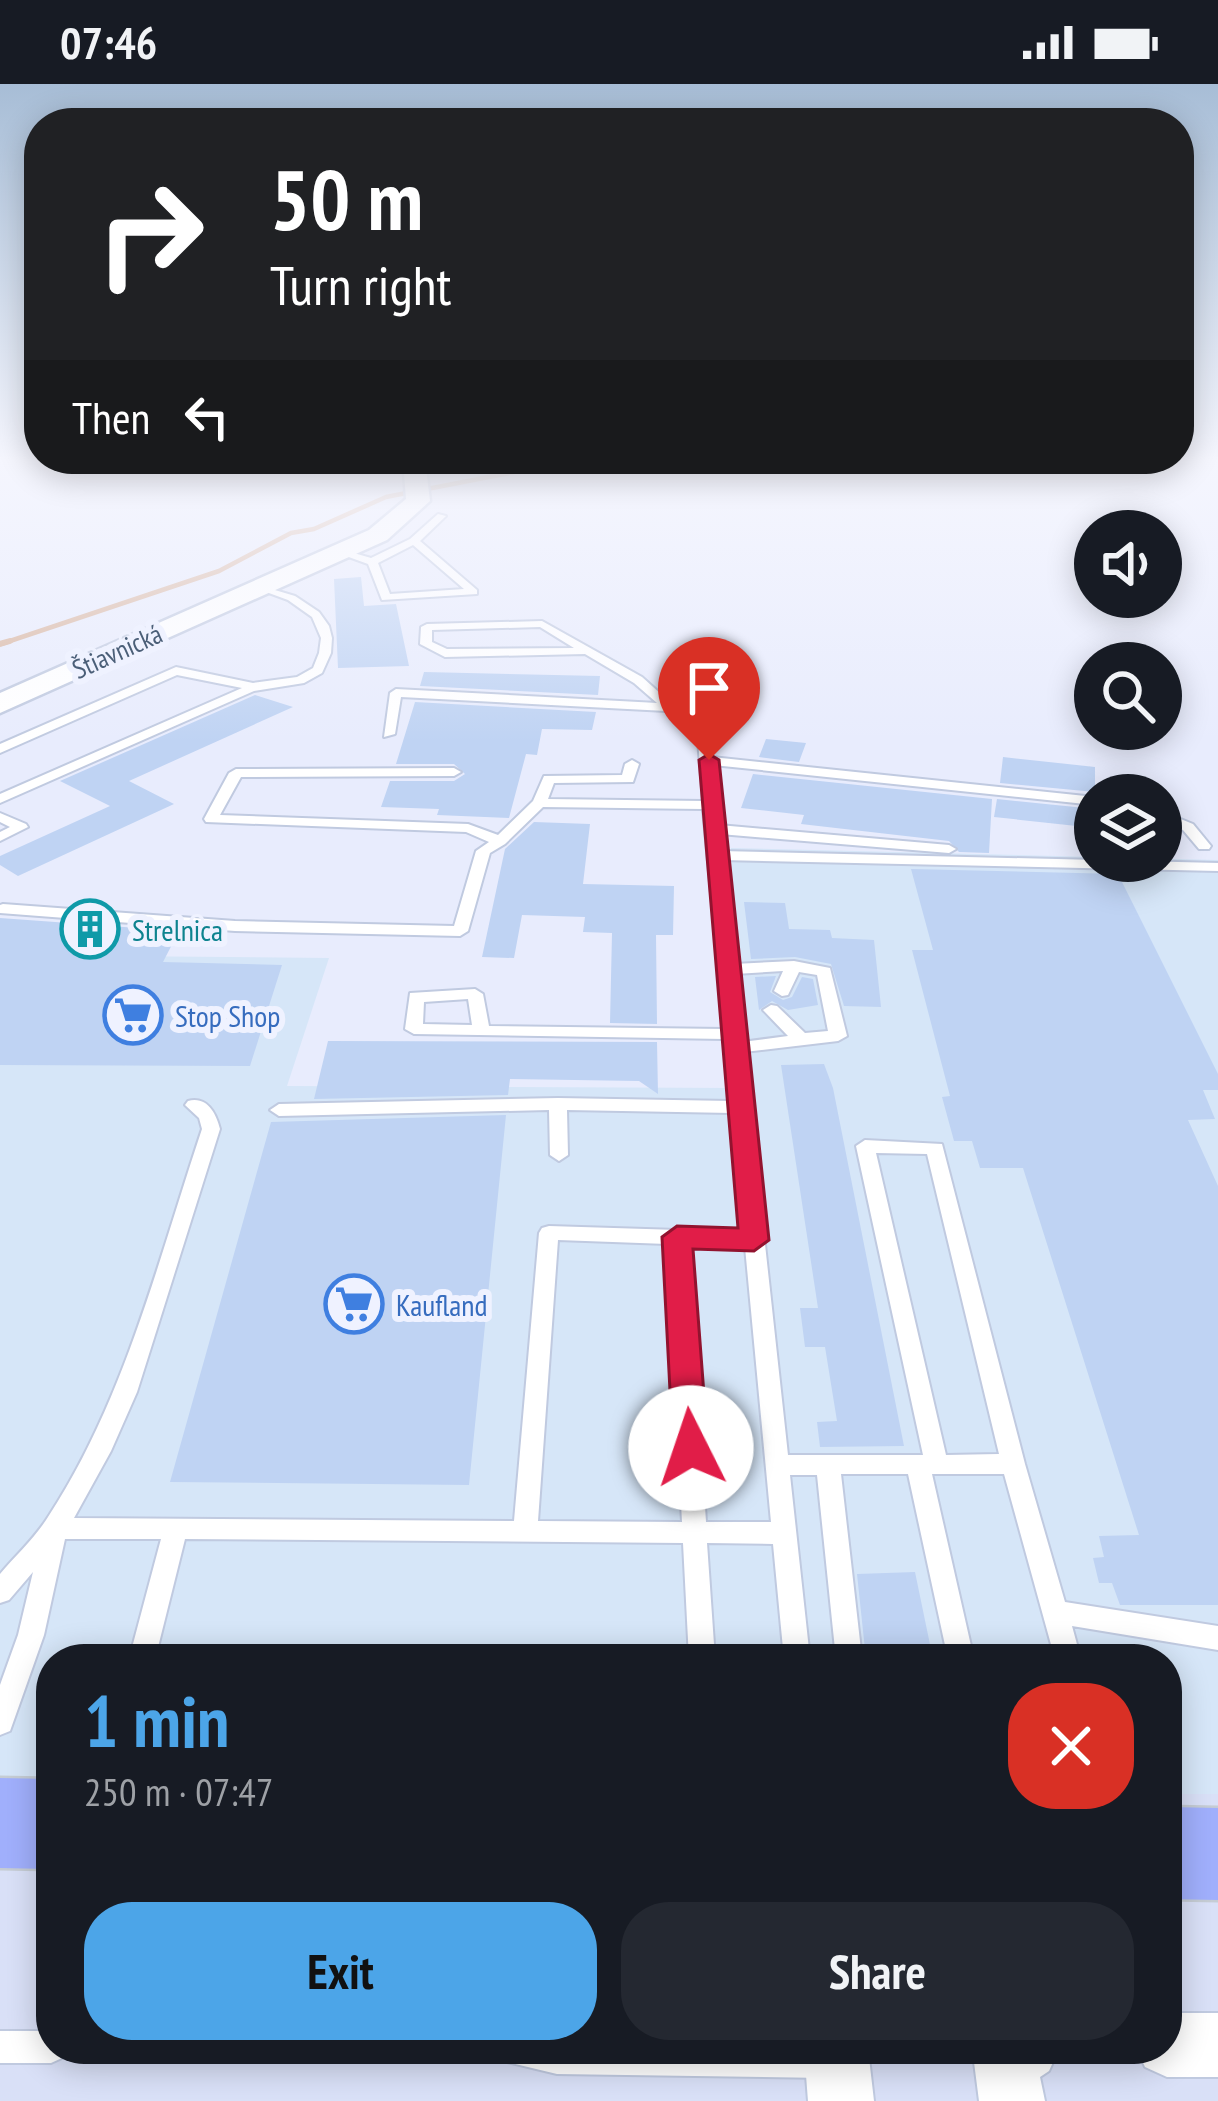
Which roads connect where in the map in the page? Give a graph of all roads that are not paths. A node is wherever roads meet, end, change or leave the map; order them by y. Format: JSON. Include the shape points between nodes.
{"nodes":[{"id":1,"x":337,"y":553,"type":"edge"},
{"id":2,"x":344,"y":553,"type":"edge"},
{"id":3,"x":390,"y":553,"type":"edge"},
{"id":4,"x":428,"y":553,"type":"edge"},
{"id":5,"x":372,"y":562,"type":"junction"},
{"id":6,"x":262,"y":587,"type":"junction"},
{"id":7,"x":582,"y":651,"type":"junction"},
{"id":8,"x":253,"y":687,"type":"junction"},
{"id":9,"x":0,"y":704,"type":"edge"},
{"id":10,"x":675,"y":708,"type":"junction"},
{"id":11,"x":389,"y":734,"type":"dead end"},
{"id":12,"x":0,"y":749,"type":"edge"},
{"id":13,"x":709,"y":760,"type":"junction"},
{"id":14,"x":632,"y":764,"type":"dead end"},
{"id":15,"x":454,"y":772,"type":"dead end"},
{"id":16,"x":1074,"y":799,"type":"edge"},
{"id":17,"x":0,"y":800,"type":"edge"},
{"id":18,"x":538,"y":803,"type":"junction"},
{"id":19,"x":710,"y":805,"type":"junction"},
{"id":20,"x":0,"y":817,"type":"edge"},
{"id":21,"x":1182,"y":824,"type":"edge"},
{"id":22,"x":712,"y":829,"type":"junction"},
{"id":23,"x":0,"y":837,"type":"edge"},
{"id":24,"x":500,"y":842,"type":"junction"},
{"id":25,"x":1204,"y":846,"type":"dead end"},
{"id":26,"x":1074,"y":851,"type":"edge"},
{"id":27,"x":715,"y":855,"type":"junction"},
{"id":28,"x":1214,"y":868,"type":"edge"},
{"id":29,"x":3,"y":909,"type":"edge"},
{"id":30,"x":794,"y":966,"type":"junction"},
{"id":31,"x":727,"y":969,"type":"junction"},
{"id":32,"x":782,"y":991,"type":"dead end"},
{"id":33,"x":771,"y":1010,"type":"dead end"},
{"id":34,"x":481,"y":1031,"type":"dead end"},
{"id":35,"x":802,"y":1039,"type":"junction"},
{"id":36,"x":734,"y":1041,"type":"junction"},
{"id":37,"x":558,"y":1104,"type":"junction"},
{"id":38,"x":194,"y":1105,"type":"dead end"},
{"id":39,"x":741,"y":1107,"type":"junction"},
{"id":40,"x":279,"y":1110,"type":"dead end"},
{"id":41,"x":559,"y":1155,"type":"dead end"},
{"id":42,"x":677,"y":1237,"type":"junction"},
{"id":43,"x":754,"y":1240,"type":"junction"},
{"id":44,"x":928,"y":1464,"type":"junction"},
{"id":45,"x":1013,"y":1464,"type":"junction"},
{"id":46,"x":828,"y":1465,"type":"junction"},
{"id":47,"x":777,"y":1466,"type":"junction"},
{"id":48,"x":55,"y":1528,"type":"junction"},
{"id":49,"x":176,"y":1528,"type":"junction"},
{"id":50,"x":525,"y":1531,"type":"junction"},
{"id":51,"x":696,"y":1532,"type":"junction"},
{"id":52,"x":784,"y":1533,"type":"junction"},
{"id":53,"x":0,"y":1592,"type":"edge"},
{"id":54,"x":1056,"y":1612,"type":"junction"},
{"id":55,"x":1218,"y":1637,"type":"edge"},
{"id":56,"x":146,"y":1644,"type":"edge"},
{"id":57,"x":701,"y":1644,"type":"edge"},
{"id":58,"x":795,"y":1644,"type":"edge"},
{"id":59,"x":847,"y":1644,"type":"edge"},
{"id":60,"x":958,"y":1644,"type":"edge"},
{"id":61,"x":1064,"y":1644,"type":"edge"},
{"id":62,"x":0,"y":1721,"type":"edge"},
{"id":63,"x":0,"y":1822,"type":"edge"},
{"id":64,"x":36,"y":1823,"type":"edge"},
{"id":65,"x":1182,"y":1853,"type":"edge"},
{"id":66,"x":1218,"y":1854,"type":"edge"},
{"id":67,"x":1182,"y":2045,"type":"edge"},
{"id":68,"x":1218,"y":2045,"type":"edge"},
{"id":69,"x":0,"y":2047,"type":"edge"},
{"id":70,"x":36,"y":2047,"type":"edge"},
{"id":71,"x":698,"y":2064,"type":"edge"},
{"id":72,"x":1006,"y":2064,"type":"edge"},
{"id":73,"x":838,"y":2070,"type":"edge"},
{"id":74,"x":1012,"y":2101,"type":"edge"}],
"edges":[{"from":1,"to":6,"type":"street","name":"Štiavnická"},
{"from":2,"to":5,"type":"lane"},
{"from":3,"to":5,"type":"lane"},
{"from":4,"to":5,"type":"lane","via":[[473,592],[386,598]]},
{"from":6,"to":8,"type":"lane","via":[[309,604],[327,645],[318,670]]},
{"from":6,"to":9,"type":"street","name":"Štiavnická"},
{"from":7,"to":7,"type":"lane","via":[[542,624],[427,628],[426,644],[445,652]]},
{"from":7,"to":10,"type":"lane"},
{"from":8,"to":12,"type":"lane","via":[[176,671]]},
{"from":8,"to":17,"type":"lane"},
{"from":10,"to":11,"type":"lane","via":[[396,693]]},
{"from":10,"to":13,"type":"lane","via":[[704,739]]},
{"from":13,"to":16,"type":"lane"},
{"from":13,"to":19,"type":"lane"},
{"from":14,"to":18,"type":"lane","via":[[628,778],[549,779]]},
{"from":15,"to":24,"type":"lane","via":[[236,773],[211,819],[468,828]]},
{"from":18,"to":19,"type":"lane"},
{"from":18,"to":24,"type":"lane"},
{"from":19,"to":22,"type":"lane"},
{"from":20,"to":23,"type":"lane","via":[[21,827]]},
{"from":21,"to":25,"type":"lane"},
{"from":22,"to":26,"type":"lane"},
{"from":22,"to":27,"type":"lane"},
{"from":24,"to":29,"type":"lane","via":[[483,851],[460,931]]},
{"from":27,"to":28,"type":"lane"},
{"from":27,"to":31,"type":"lane"},
{"from":30,"to":31,"type":"lane"},
{"from":30,"to":32,"type":"lane"},
{"from":30,"to":35,"type":"lane","via":[[824,971],[838,1036]]},
{"from":31,"to":36,"type":"lane"},
{"from":33,"to":35,"type":"lane"},
{"from":34,"to":36,"type":"lane"},
{"from":35,"to":36,"type":"lane"},
{"from":36,"to":39,"type":"lane"},
{"from":37,"to":39,"type":"lane"},
{"from":37,"to":40,"type":"lane"},
{"from":37,"to":41,"type":"lane"},
{"from":38,"to":48,"type":"lane","via":[[211,1129],[126,1392]]},
{"from":39,"to":43,"type":"lane"},
{"from":42,"to":43,"type":"lane"},
{"from":42,"to":50,"type":"lane","via":[[549,1233]]},
{"from":42,"to":51,"type":"lane"},
{"from":43,"to":47,"type":"lane"},
{"from":44,"to":45,"type":"lane"},
{"from":44,"to":45,"type":"lane","via":[[866,1146],[935,1148]]},
{"from":44,"to":46,"type":"lane"},
{"from":44,"to":60,"type":"lane"},
{"from":45,"to":54,"type":"lane"},
{"from":46,"to":47,"type":"lane"},
{"from":46,"to":59,"type":"lane"},
{"from":47,"to":52,"type":"lane"},
{"from":48,"to":49,"type":"lane"},
{"from":48,"to":53,"type":"lane"},
{"from":48,"to":62,"type":"lane","via":[[32,1635]]},
{"from":49,"to":50,"type":"lane"},
{"from":49,"to":56,"type":"lane"},
{"from":50,"to":51,"type":"lane"},
{"from":51,"to":52,"type":"lane"},
{"from":51,"to":57,"type":"lane"},
{"from":52,"to":58,"type":"lane"},
{"from":54,"to":55,"type":"lane"},
{"from":54,"to":61,"type":"lane"},
{"from":63,"to":64,"type":"main road"},
{"from":65,"to":66,"type":"main road"},
{"from":67,"to":68,"type":"street"},
{"from":69,"to":70,"type":"lane"},
{"from":71,"to":73,"type":"lane"},
{"from":72,"to":74,"type":"street"}]}
